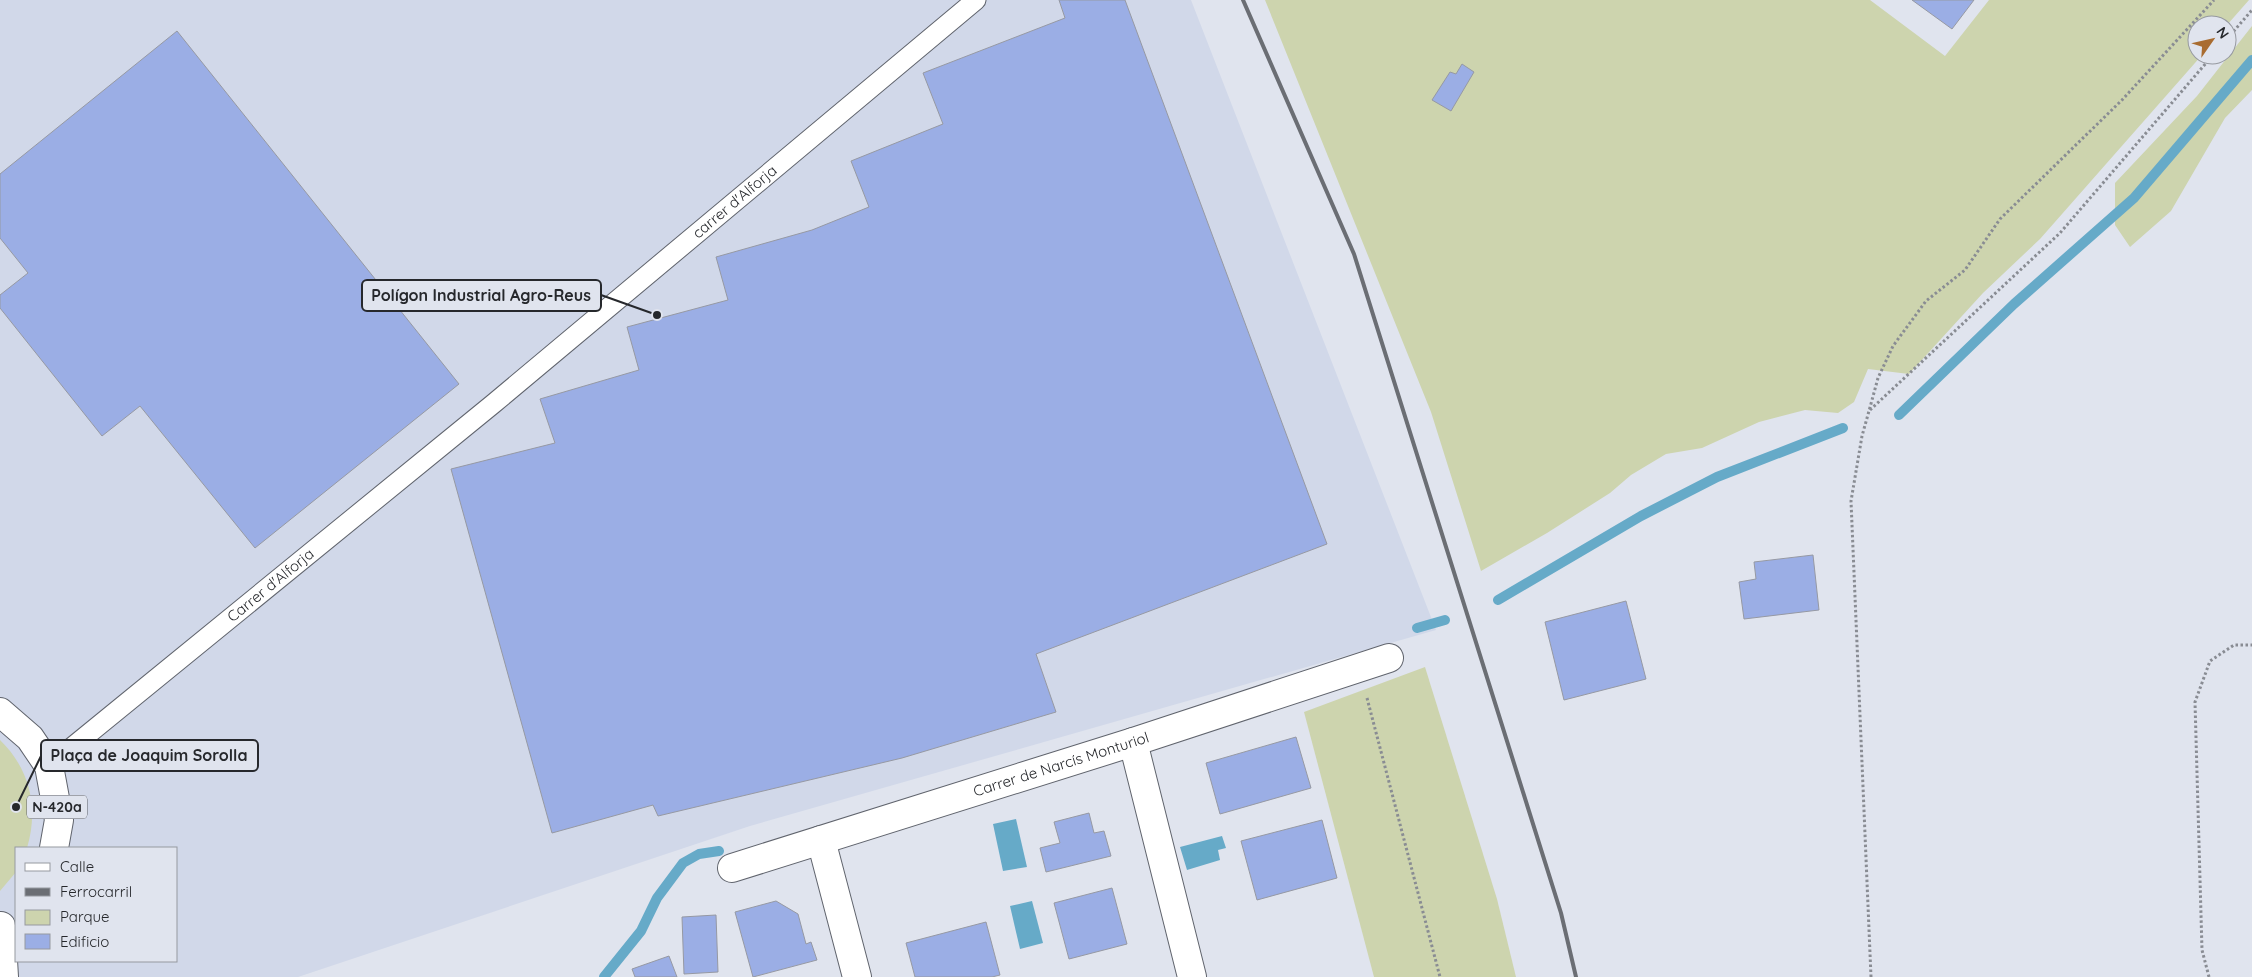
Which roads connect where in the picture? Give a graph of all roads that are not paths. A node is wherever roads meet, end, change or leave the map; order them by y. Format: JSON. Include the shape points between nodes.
{"nodes":[{"id":1,"x":976,"y":0,"type":"edge"},
{"id":2,"x":493,"y":404,"type":"joint"},
{"id":3,"x":1389,"y":658,"type":"dead end"},
{"id":4,"x":0,"y":712,"type":"edge"},
{"id":5,"x":1133,"y":742,"type":"junction"},
{"id":6,"x":49,"y":766,"type":"junction"},
{"id":7,"x":820,"y":840,"type":"junction"},
{"id":8,"x":54,"y":847,"type":"edge"},
{"id":9,"x":732,"y":868,"type":"dead end"},
{"id":10,"x":15,"y":913,"type":"edge"},
{"id":11,"x":0,"y":926,"type":"edge"},
{"id":12,"x":4,"y":977,"type":"edge"},
{"id":13,"x":857,"y":977,"type":"edge"},
{"id":14,"x":1192,"y":977,"type":"edge"}],
"edges":[{"from":1,"to":2,"type":"lane","name":"carrer d'Alforja"},
{"from":2,"to":6,"type":"lane","name":"Carrer d'Alforja"},
{"from":3,"to":5,"type":"street","name":"Carrer de Narcís Monturiol"},
{"from":4,"to":6,"type":"street","number":"N-420a","via":[[30,738]]},
{"from":5,"to":7,"type":"street","name":"Carrer de Narcís Monturiol"},
{"from":5,"to":14,"type":"street"},
{"from":6,"to":8,"type":"street","number":"N-420a","via":[[59,820]]},
{"from":7,"to":9,"type":"street","name":"Carrer de Narcís Monturiol"},
{"from":7,"to":13,"type":"street"},
{"from":10,"to":11,"type":"street"},
{"from":11,"to":12,"type":"street"}]}
